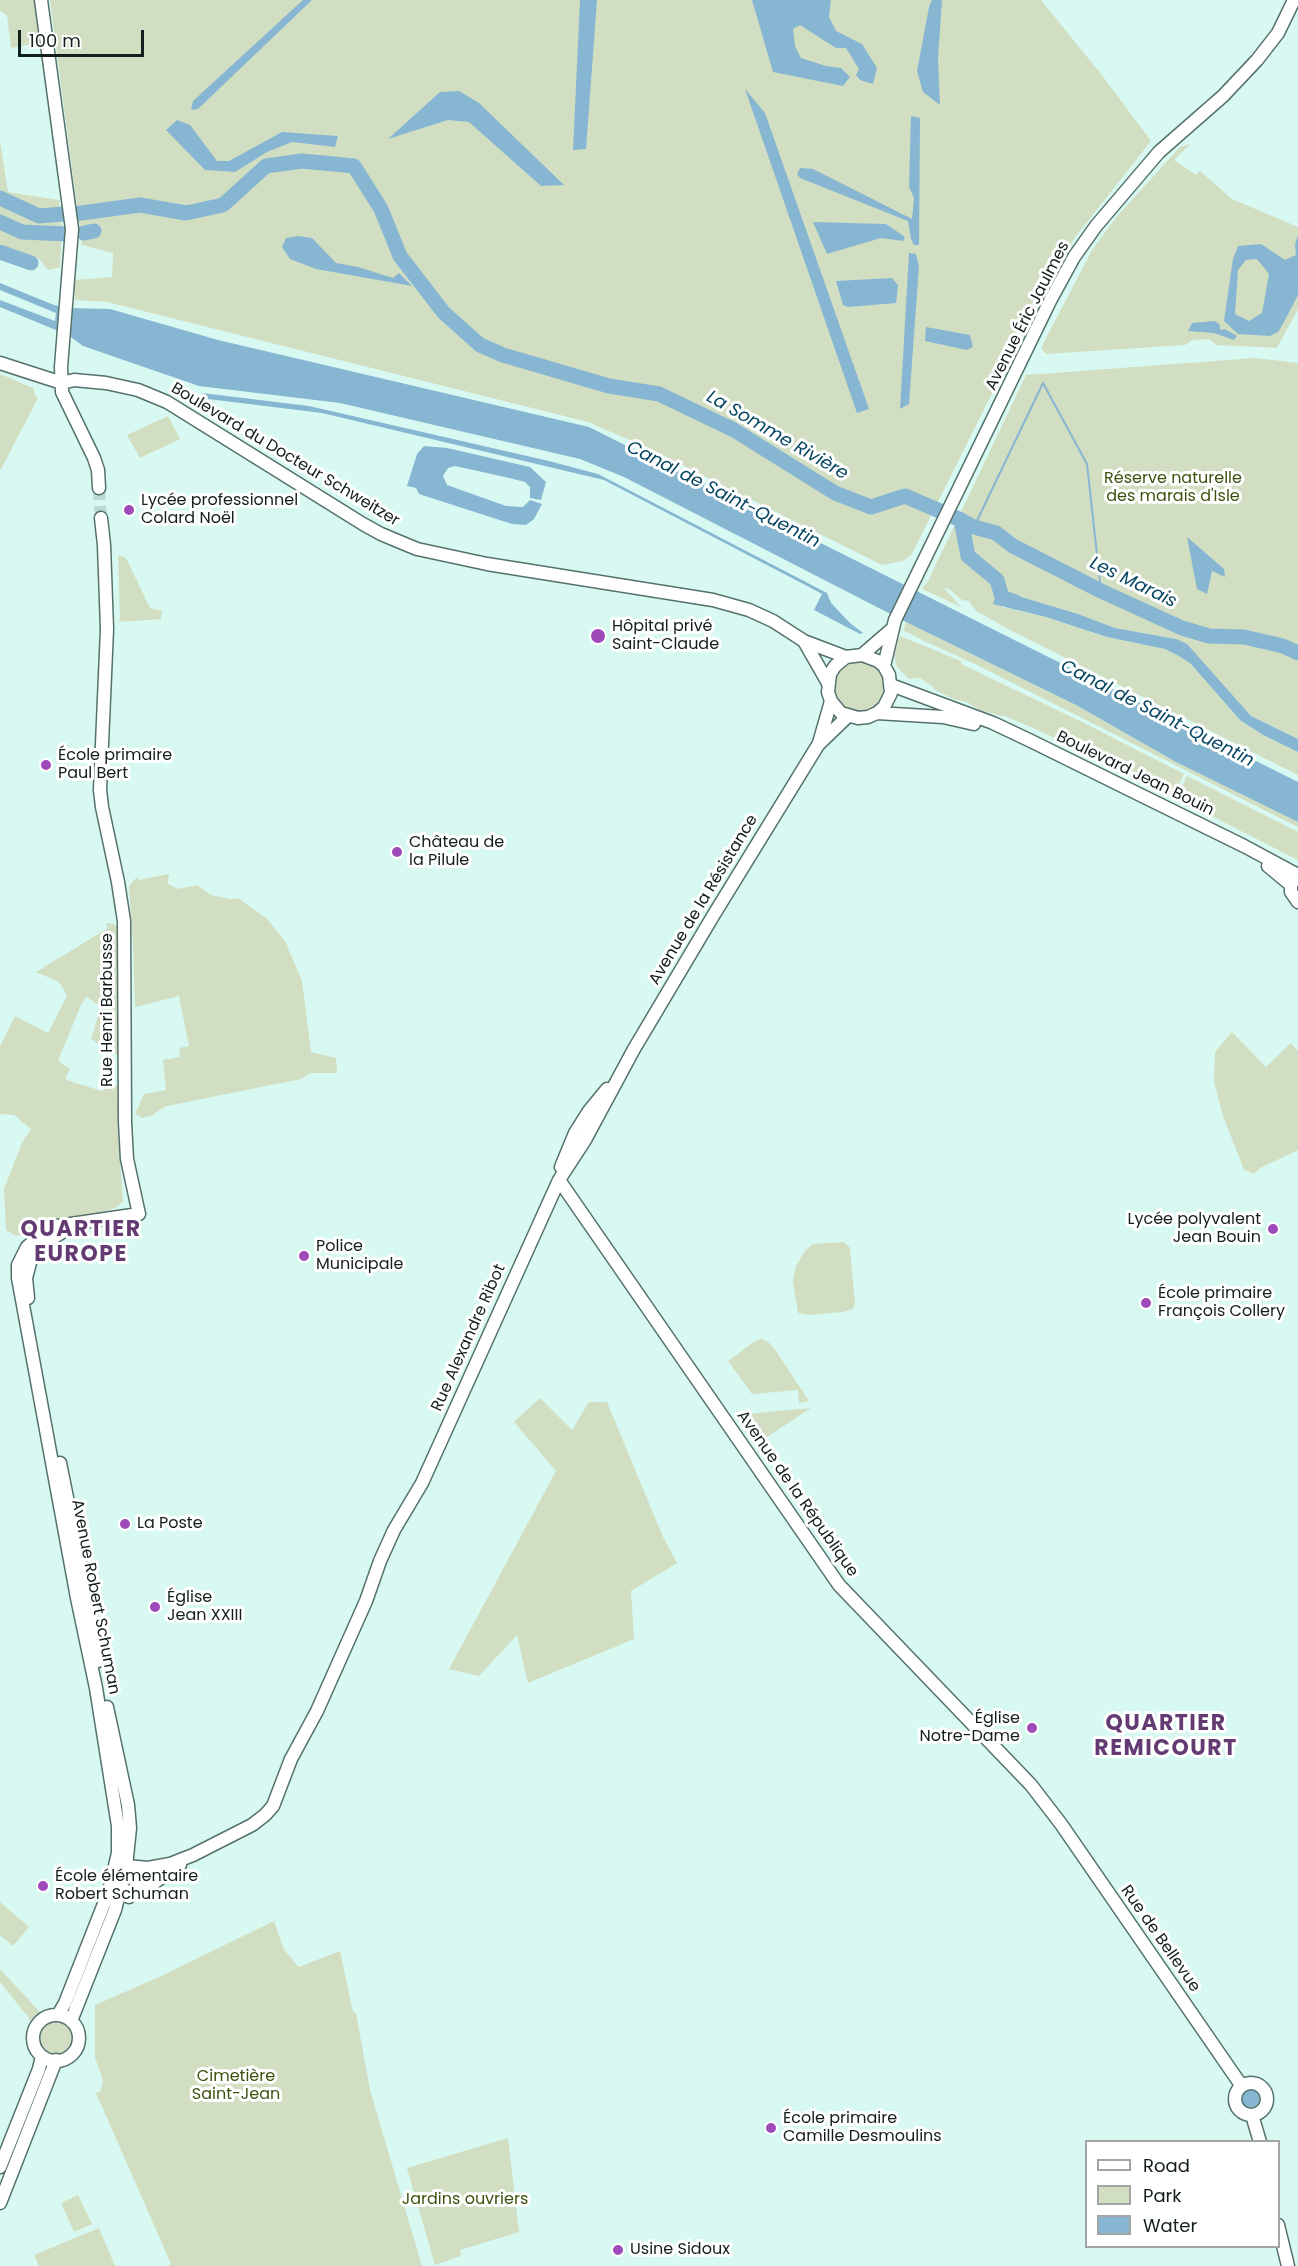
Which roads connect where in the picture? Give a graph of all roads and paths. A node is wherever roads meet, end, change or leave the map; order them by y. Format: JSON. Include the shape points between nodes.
{"nodes":[{"id":1,"x":41,"y":0,"type":"edge"},
{"id":2,"x":1294,"y":0,"type":"edge"},
{"id":3,"x":0,"y":363,"type":"edge"},
{"id":4,"x":62,"y":383,"type":"junction"},
{"id":5,"x":99,"y":488,"type":"tunnel mouth"},
{"id":6,"x":101,"y":518,"type":"tunnel mouth"},
{"id":7,"x":893,"y":625,"type":"junction"},
{"id":8,"x":804,"y":642,"type":"junction"},
{"id":9,"x":862,"y":655,"type":"junction"},
{"id":10,"x":846,"y":657,"type":"junction"},
{"id":11,"x":884,"y":666,"type":"junction"},
{"id":12,"x":828,"y":683,"type":"junction"},
{"id":13,"x":891,"y":685,"type":"junction"},
{"id":14,"x":831,"y":701,"type":"junction"},
{"id":15,"x":878,"y":713,"type":"junction"},
{"id":16,"x":848,"y":716,"type":"junction"},
{"id":17,"x":1011,"y":733,"type":"junction"},
{"id":18,"x":818,"y":745,"type":"junction"},
{"id":19,"x":1296,"y":879,"type":"edge"},
{"id":20,"x":1298,"y":902,"type":"edge"},
{"id":21,"x":559,"y":1180,"type":"junction"},
{"id":22,"x":139,"y":1214,"type":"joint"},
{"id":23,"x":88,"y":1223,"type":"junction"},
{"id":24,"x":1051,"y":1810,"type":"joint"},
{"id":25,"x":129,"y":1836,"type":"junction"},
{"id":26,"x":193,"y":1855,"type":"junction"},
{"id":27,"x":121,"y":1866,"type":"junction"},
{"id":28,"x":153,"y":1867,"type":"junction"},
{"id":29,"x":120,"y":1890,"type":"junction"},
{"id":30,"x":135,"y":1891,"type":"junction"},
{"id":31,"x":115,"y":1911,"type":"junction"},
{"id":32,"x":57,"y":2015,"type":"junction"},
{"id":33,"x":71,"y":2021,"type":"junction"},
{"id":34,"x":42,"y":2056,"type":"junction"},
{"id":35,"x":56,"y":2061,"type":"junction"},
{"id":36,"x":1241,"y":2085,"type":"junction"},
{"id":37,"x":1252,"y":2115,"type":"junction"},
{"id":38,"x":1259,"y":2140,"type":"edge"},
{"id":39,"x":0,"y":2167,"type":"edge"},
{"id":40,"x":0,"y":2203,"type":"edge"},
{"id":41,"x":1280,"y":2233,"type":"edge"},
{"id":42,"x":1288,"y":2266,"type":"edge"}],
"edges":[{"from":1,"to":4,"type":"main road","via":[[72,229]]},
{"from":2,"to":7,"type":"main road","name":"Avenue Éric Jaulmes","via":[[1278,33],[1257,60],[1159,152],[1074,257]]},
{"from":3,"to":4,"type":"main road"},
{"from":4,"to":5,"type":"main road","via":[[62,392],[94,458]]},
{"from":4,"to":8,"type":"main road","name":"Boulevard du Docteur Schweitzer","via":[[106,383],[167,402],[363,524],[417,549],[730,604],[773,621]]},
{"from":6,"to":22,"type":"main road","name":"Rue Henri Barbusse","via":[[107,629],[100,758],[102,807],[124,921],[125,1122],[127,1159]]},
{"from":7,"to":9,"type":"main road"},
{"from":7,"to":11,"type":"main road"},
{"from":8,"to":10,"type":"main road"},
{"from":8,"to":12,"type":"main road"},
{"from":9,"to":10,"type":"main road"},
{"from":9,"to":11,"type":"main road"},
{"from":10,"to":12,"type":"main road","via":[[835,666]]},
{"from":11,"to":13,"type":"main road"},
{"from":12,"to":14,"type":"main road"},
{"from":13,"to":15,"type":"main road","via":[[888,700]]},
{"from":13,"to":17,"type":"main road"},
{"from":14,"to":16,"type":"main road"},
{"from":14,"to":18,"type":"main road"},
{"from":15,"to":16,"type":"main road"},
{"from":15,"to":17,"type":"main road","via":[[944,717]]},
{"from":16,"to":18,"type":"main road"},
{"from":17,"to":19,"type":"main road","name":"Boulevard Jean Bouin","via":[[1244,846]]},
{"from":18,"to":21,"type":"main road","name":"Avenue de la Résistance","via":[[620,1074],[575,1133]]},
{"from":19,"to":20,"type":"main road","via":[[1292,896]]},
{"from":21,"to":24,"type":"main road","name":"Avenue de la République","via":[[839,1585]]},
{"from":21,"to":26,"type":"main road","name":"Rue Alexandre Ribot","via":[[379,1580],[366,1601],[290,1780],[273,1806],[252,1825]]},
{"from":22,"to":23,"type":"main road","name":"Avenue Robert Schuman"},
{"from":23,"to":25,"type":"main road","name":"Avenue Robert Schuman","via":[[59,1232],[42,1245],[31,1259],[26,1278],[49,1420],[128,1805]]},
{"from":23,"to":27,"type":"main road","name":"Avenue Robert Schuman","via":[[57,1226],[35,1238],[21,1258],[18,1278],[96,1688]]},
{"from":24,"to":36,"type":"main road","name":"Rue de Bellevue"},
{"from":25,"to":27,"type":"main road","name":"Avenue Robert Schuman"},
{"from":25,"to":28,"type":"main road","via":[[137,1860]]},
{"from":26,"to":28,"type":"main road"},
{"from":26,"to":30,"type":"main road"},
{"from":27,"to":28,"type":"main road"},
{"from":27,"to":29,"type":"main road","name":"Avenue Robert Schuman"},
{"from":27,"to":32,"type":"main road","name":"Avenue Robert Schuman"},
{"from":29,"to":30,"type":"main road"},
{"from":29,"to":31,"type":"main road","name":"Avenue Robert Schuman"},
{"from":30,"to":31,"type":"main road"},
{"from":31,"to":33,"type":"main road","name":"Avenue Robert Schuman"},
{"from":32,"to":33,"type":"main road"},
{"from":32,"to":34,"type":"main road","via":[[41,2021],[34,2032],[34,2045]]},
{"from":33,"to":35,"type":"main road","via":[[78,2034],[77,2047],[69,2056]]},
{"from":34,"to":35,"type":"main road"},
{"from":34,"to":39,"type":"main road"},
{"from":35,"to":40,"type":"main road"},
{"from":36,"to":37,"type":"main road","via":[[1234,2097],[1236,2106]]},
{"from":36,"to":37,"type":"main road","via":[[1255,2083],[1266,2092],[1265,2107]]},
{"from":37,"to":38,"type":"main road"},
{"from":41,"to":42,"type":"main road"}]}
